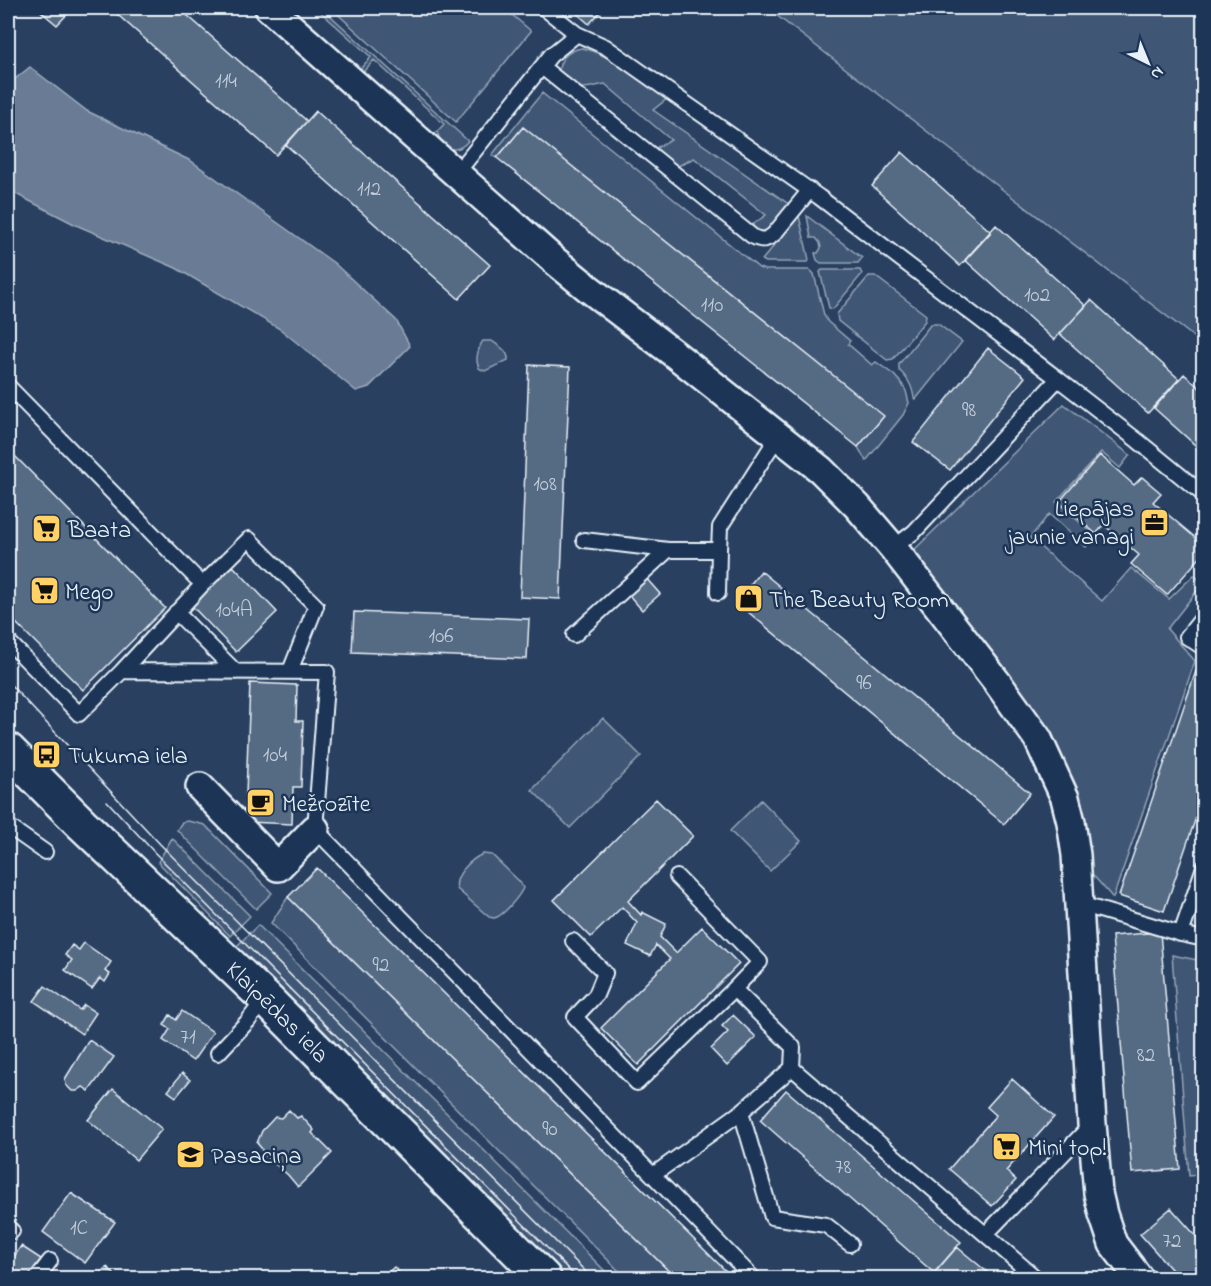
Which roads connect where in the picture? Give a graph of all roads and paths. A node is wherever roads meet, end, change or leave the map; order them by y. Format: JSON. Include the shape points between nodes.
{"nodes":[{"id":1,"x":269,"y":8,"type":"edge"},
{"id":2,"x":544,"y":8,"type":"edge"},
{"id":3,"x":577,"y":33,"type":"junction"},
{"id":4,"x":542,"y":67,"type":"junction"},
{"id":5,"x":457,"y":173,"type":"junction"},
{"id":6,"x":810,"y":190,"type":"junction"},
{"id":7,"x":1058,"y":379,"type":"junction"},
{"id":8,"x":8,"y":386,"type":"edge"},
{"id":9,"x":778,"y":436,"type":"junction"},
{"id":10,"x":1203,"y":495,"type":"edge"},
{"id":11,"x":584,"y":540,"type":"dead end"},
{"id":12,"x":893,"y":548,"type":"junction"},
{"id":13,"x":668,"y":550,"type":"junction"},
{"id":14,"x":719,"y":550,"type":"junction"},
{"id":15,"x":196,"y":578,"type":"dead end"},
{"id":16,"x":718,"y":593,"type":"dead end"},
{"id":17,"x":176,"y":612,"type":"junction"},
{"id":18,"x":1203,"y":616,"type":"edge"},
{"id":19,"x":574,"y":635,"type":"dead end"},
{"id":20,"x":8,"y":641,"type":"edge"},
{"id":21,"x":1203,"y":648,"type":"edge"},
{"id":22,"x":122,"y":671,"type":"junction"},
{"id":23,"x":290,"y":671,"type":"junction"},
{"id":24,"x":236,"y":672,"type":"junction"},
{"id":25,"x":8,"y":750,"type":"edge"},
{"id":26,"x":200,"y":787,"type":"dead end"},
{"id":27,"x":8,"y":826,"type":"edge"},
{"id":28,"x":315,"y":829,"type":"junction"},
{"id":29,"x":45,"y":852,"type":"dead end"},
{"id":30,"x":1203,"y":867,"type":"edge"},
{"id":31,"x":677,"y":877,"type":"dead end"},
{"id":32,"x":1080,"y":904,"type":"junction"},
{"id":33,"x":1180,"y":933,"type":"junction"},
{"id":34,"x":1203,"y":939,"type":"edge"},
{"id":35,"x":573,"y":941,"type":"dead end"},
{"id":36,"x":734,"y":989,"type":"junction"},
{"id":37,"x":265,"y":998,"type":"junction"},
{"id":38,"x":218,"y":1053,"type":"dead end"},
{"id":39,"x":792,"y":1068,"type":"junction"},
{"id":40,"x":741,"y":1112,"type":"junction"},
{"id":41,"x":1092,"y":1124,"type":"junction"},
{"id":42,"x":653,"y":1175,"type":"junction"},
{"id":43,"x":986,"y":1234,"type":"junction"},
{"id":44,"x":850,"y":1244,"type":"dead end"},
{"id":45,"x":50,"y":1261,"type":"dead end"},
{"id":46,"x":37,"y":1278,"type":"edge"},
{"id":47,"x":544,"y":1278,"type":"edge"},
{"id":48,"x":753,"y":1278,"type":"edge"},
{"id":49,"x":1036,"y":1278,"type":"edge"},
{"id":50,"x":1139,"y":1278,"type":"edge"}],
"edges":[{"from":1,"to":5,"type":"street"},
{"from":2,"to":3,"type":"lane"},
{"from":3,"to":4,"type":"lane"},
{"from":3,"to":6,"type":"lane","via":[[606,47]]},
{"from":4,"to":5,"type":"lane"},
{"from":4,"to":6,"type":"lane","via":[[760,240],[768,240]]},
{"from":5,"to":9,"type":"street","via":[[555,261]]},
{"from":6,"to":7,"type":"lane"},
{"from":7,"to":10,"type":"lane"},
{"from":7,"to":12,"type":"lane","via":[[914,532]]},
{"from":8,"to":15,"type":"lane"},
{"from":9,"to":12,"type":"street","via":[[821,470]]},
{"from":9,"to":14,"type":"lane","via":[[720,527]]},
{"from":11,"to":13,"type":"lane"},
{"from":12,"to":32,"type":"street","via":[[1038,739],[1065,798]]},
{"from":13,"to":14,"type":"lane"},
{"from":13,"to":19,"type":"lane"},
{"from":14,"to":16,"type":"lane"},
{"from":17,"to":22,"type":"lane"},
{"from":17,"to":23,"type":"lane","via":[[249,538],[316,606]]},
{"from":17,"to":24,"type":"lane"},
{"from":18,"to":21,"type":"lane","via":[[1187,637]]},
{"from":20,"to":22,"type":"lane","via":[[79,714]]},
{"from":22,"to":24,"type":"lane"},
{"from":23,"to":24,"type":"lane"},
{"from":23,"to":28,"type":"lane","via":[[327,672]]},
{"from":25,"to":37,"type":"main road","name":"Klaipēdas iela"},
{"from":26,"to":28,"type":"street","via":[[278,867]]},
{"from":27,"to":29,"type":"lane"},
{"from":28,"to":42,"type":"lane"},
{"from":30,"to":33,"type":"lane"},
{"from":31,"to":36,"type":"lane","via":[[760,962]]},
{"from":32,"to":33,"type":"lane"},
{"from":32,"to":41,"type":"street"},
{"from":33,"to":34,"type":"lane"},
{"from":35,"to":36,"type":"lane","via":[[605,973],[596,995],[575,1017],[637,1083]]},
{"from":36,"to":39,"type":"lane","via":[[793,1047]]},
{"from":37,"to":38,"type":"lane"},
{"from":37,"to":47,"type":"main road","name":"Klaipēdas iela"},
{"from":39,"to":40,"type":"lane"},
{"from":39,"to":43,"type":"lane"},
{"from":40,"to":42,"type":"lane"},
{"from":40,"to":44,"type":"lane","via":[[772,1217],[826,1225]]},
{"from":41,"to":43,"type":"lane"},
{"from":41,"to":50,"type":"street","via":[[1103,1214],[1113,1244]]},
{"from":42,"to":48,"type":"lane"},
{"from":43,"to":49,"type":"lane"},
{"from":45,"to":46,"type":"lane"}]}
